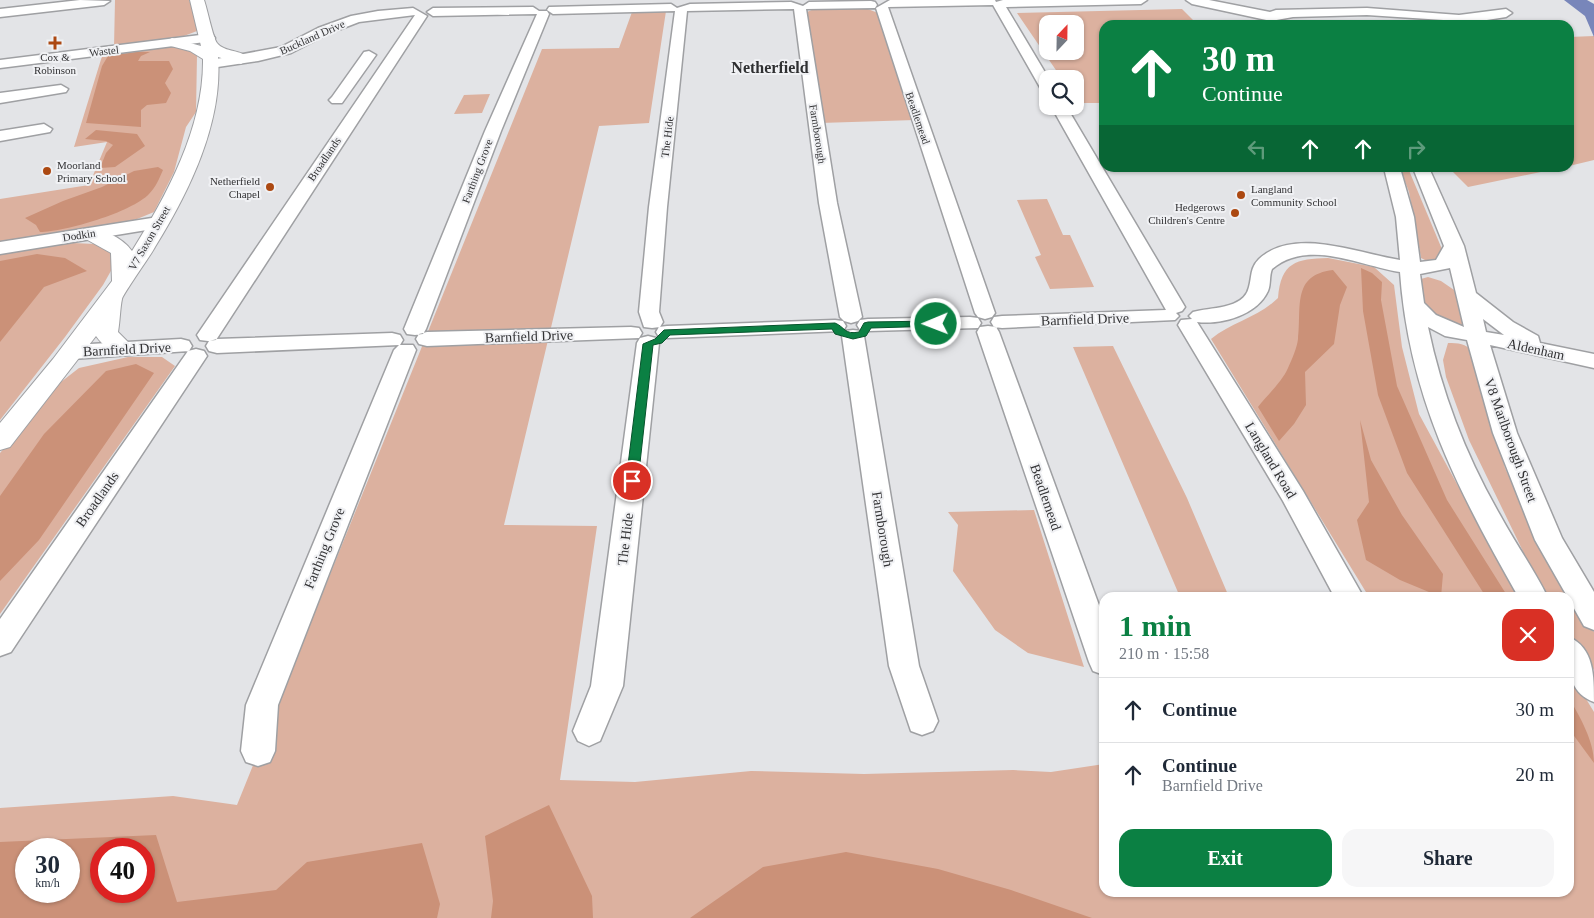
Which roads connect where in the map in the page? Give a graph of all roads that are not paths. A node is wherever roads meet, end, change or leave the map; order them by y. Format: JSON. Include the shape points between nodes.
{"nodes":[{"id":1,"x":197,"y":0,"type":"edge"},
{"id":2,"x":1118,"y":0,"type":"edge"},
{"id":3,"x":1141,"y":0,"type":"edge"},
{"id":4,"x":1192,"y":0,"type":"edge"},
{"id":5,"x":1223,"y":0,"type":"edge"},
{"id":6,"x":1252,"y":0,"type":"edge"},
{"id":7,"x":1371,"y":0,"type":"edge"},
{"id":8,"x":104,"y":1,"type":"edge"},
{"id":9,"x":998,"y":2,"type":"edge"},
{"id":10,"x":881,"y":4,"type":"edge"},
{"id":11,"x":800,"y":5,"type":"edge"},
{"id":12,"x":681,"y":6,"type":"edge"},
{"id":13,"x":544,"y":8,"type":"edge"},
{"id":14,"x":425,"y":10,"type":"edge"},
{"id":15,"x":1244,"y":11,"type":"junction"},
{"id":16,"x":1340,"y":12,"type":"junction"},
{"id":17,"x":1381,"y":12,"type":"junction"},
{"id":18,"x":0,"y":13,"type":"edge"},
{"id":19,"x":1506,"y":13,"type":"dead end"},
{"id":20,"x":1308,"y":14,"type":"junction"},
{"id":21,"x":1273,"y":20,"type":"edge"},
{"id":22,"x":1352,"y":20,"type":"edge"},
{"id":23,"x":172,"y":42,"type":"joint"},
{"id":24,"x":210,"y":51,"type":"junction"},
{"id":25,"x":369,"y":55,"type":"dead end"},
{"id":26,"x":241,"y":59,"type":"joint"},
{"id":27,"x":0,"y":64,"type":"edge"},
{"id":28,"x":1039,"y":73,"type":"edge"},
{"id":29,"x":347,"y":84,"type":"junction"},
{"id":30,"x":375,"y":84,"type":"junction"},
{"id":31,"x":61,"y":89,"type":"dead end"},
{"id":32,"x":0,"y":98,"type":"edge"},
{"id":33,"x":337,"y":100,"type":"dead end"},
{"id":34,"x":1063,"y":115,"type":"edge"},
{"id":35,"x":44,"y":129,"type":"dead end"},
{"id":36,"x":0,"y":136,"type":"edge"},
{"id":37,"x":1393,"y":172,"type":"edge"},
{"id":38,"x":1423,"y":172,"type":"edge"},
{"id":39,"x":158,"y":223,"type":"junction"},
{"id":40,"x":91,"y":234,"type":"junction"},
{"id":41,"x":1454,"y":246,"type":"junction"},
{"id":42,"x":0,"y":248,"type":"edge"},
{"id":43,"x":1363,"y":257,"type":"junction"},
{"id":44,"x":1416,"y":266,"type":"junction"},
{"id":45,"x":119,"y":286,"type":"junction"},
{"id":46,"x":1469,"y":296,"type":"junction"},
{"id":47,"x":1416,"y":304,"type":"junction"},
{"id":48,"x":1183,"y":316,"type":"junction"},
{"id":49,"x":986,"y":322,"type":"junction"},
{"id":50,"x":852,"y":326,"type":"junction"},
{"id":51,"x":649,"y":333,"type":"junction"},
{"id":52,"x":1477,"y":337,"type":"junction"},
{"id":53,"x":410,"y":340,"type":"junction"},
{"id":54,"x":200,"y":346,"type":"junction"},
{"id":55,"x":122,"y":348,"type":"junction"},
{"id":56,"x":72,"y":352,"type":"junction"},
{"id":57,"x":1555,"y":352,"type":"junction"},
{"id":58,"x":1425,"y":360,"type":"junction"},
{"id":59,"x":1594,"y":360,"type":"edge"},
{"id":60,"x":0,"y":442,"type":"edge"},
{"id":61,"x":1347,"y":592,"type":"edge"},
{"id":62,"x":1530,"y":592,"type":"edge"},
{"id":63,"x":1594,"y":618,"type":"edge"},
{"id":64,"x":0,"y":642,"type":"edge"},
{"id":65,"x":1099,"y":648,"type":"edge"},
{"id":66,"x":1574,"y":658,"type":"edge"},
{"id":67,"x":1594,"y":688,"type":"edge"},
{"id":68,"x":922,"y":721,"type":"dead end"},
{"id":69,"x":589,"y":731,"type":"dead end"},
{"id":70,"x":258,"y":751,"type":"dead end"}],
"edges":[{"from":1,"to":24,"type":"main road","name":"V7 Saxon Street"},
{"from":2,"to":3,"type":"street","name":"Buckland Drive"},
{"from":2,"to":9,"type":"street","name":"Buckland Drive"},
{"from":4,"to":15,"type":"street"},
{"from":5,"to":15,"type":"street"},
{"from":6,"to":20,"type":"street"},
{"from":6,"to":21,"type":"street"},
{"from":7,"to":17,"type":"street"},
{"from":8,"to":18,"type":"street"},
{"from":9,"to":10,"type":"street","name":"Buckland Drive"},
{"from":9,"to":28,"type":"street"},
{"from":10,"to":11,"type":"street","name":"Buckland Drive"},
{"from":10,"to":49,"type":"street","name":"Beadlemead"},
{"from":11,"to":12,"type":"street","name":"Buckland Drive"},
{"from":11,"to":50,"type":"street","name":"Farmborough","via":[[826,193]]},
{"from":12,"to":13,"type":"street","name":"Buckland Drive"},
{"from":12,"to":51,"type":"street","name":"The Hide","via":[[658,207]]},
{"from":13,"to":14,"type":"street","name":"Buckland Drive"},
{"from":13,"to":53,"type":"street","name":"Farthing Grove"},
{"from":14,"to":26,"type":"street","name":"Buckland Drive","via":[[357,18],[288,49]]},
{"from":14,"to":30,"type":"street","name":"Broadlands"},
{"from":15,"to":21,"type":"street"},
{"from":16,"to":17,"type":"street"},
{"from":16,"to":20,"type":"street"},
{"from":16,"to":22,"type":"street"},
{"from":17,"to":19,"type":"street","via":[[1466,20]]},
{"from":20,"to":21,"type":"street"},
{"from":23,"to":24,"type":"main road"},
{"from":23,"to":27,"type":"street","name":"Wastel"},
{"from":24,"to":26,"type":"main road"},
{"from":24,"to":39,"type":"main road","name":"V7 Saxon Street","via":[[206,108],[194,148]]},
{"from":25,"to":29,"type":"street"},
{"from":29,"to":30,"type":"street"},
{"from":29,"to":33,"type":"street"},
{"from":30,"to":54,"type":"street","name":"Broadlands"},
{"from":31,"to":32,"type":"street"},
{"from":34,"to":48,"type":"street","name":"Langland Road"},
{"from":35,"to":36,"type":"street"},
{"from":37,"to":44,"type":"street","via":[[1403,200]]},
{"from":38,"to":41,"type":"street","name":"V8 Marlborough Street"},
{"from":39,"to":40,"type":"street","name":"Dodkin"},
{"from":39,"to":45,"type":"main road","name":"V7 Saxon Street"},
{"from":40,"to":42,"type":"street","name":"Dodkin"},
{"from":40,"to":45,"type":"main road","via":[[121,250]]},
{"from":41,"to":44,"type":"street","via":[[1444,264]]},
{"from":41,"to":46,"type":"street","name":"V8 Marlborough Street"},
{"from":43,"to":44,"type":"street","name":"Barnfield Drive"},
{"from":43,"to":47,"type":"street","via":[[1396,279]]},
{"from":43,"to":48,"type":"street","name":"Barnfield Drive","via":[[1308,249],[1277,257],[1260,272],[1258,289],[1250,300],[1227,314]]},
{"from":44,"to":46,"type":"street"},
{"from":44,"to":47,"type":"street"},
{"from":45,"to":55,"type":"main road","via":[[105,330]]},
{"from":45,"to":56,"type":"main road","name":"V7 Saxon Street"},
{"from":46,"to":52,"type":"street","name":"V8 Marlborough Street"},
{"from":46,"to":57,"type":"street","via":[[1505,327]]},
{"from":47,"to":52,"type":"street","via":[[1439,325]]},
{"from":47,"to":58,"type":"street"},
{"from":48,"to":49,"type":"street","name":"Barnfield Drive"},
{"from":48,"to":61,"type":"street","name":"Langland Road","via":[[1294,498]]},
{"from":49,"to":50,"type":"street","name":"Barnfield Drive"},
{"from":49,"to":65,"type":"street","name":"Beadlemead"},
{"from":50,"to":51,"type":"street","name":"Barnfield Drive"},
{"from":50,"to":68,"type":"street","name":"Farmborough","via":[[904,666]]},
{"from":51,"to":53,"type":"street","name":"Barnfield Drive"},
{"from":51,"to":69,"type":"street","name":"The Hide","via":[[607,686]]},
{"from":52,"to":57,"type":"street","name":"Aldenham"},
{"from":52,"to":58,"type":"street","via":[[1449,335],[1438,340]]},
{"from":52,"to":63,"type":"street","name":"V8 Marlborough Street","via":[[1505,433],[1549,540]]},
{"from":53,"to":54,"type":"street","name":"Barnfield Drive"},
{"from":53,"to":70,"type":"street","name":"Farthing Grove","via":[[262,705]]},
{"from":54,"to":55,"type":"street","name":"Barnfield Drive"},
{"from":54,"to":64,"type":"street","name":"Broadlands"},
{"from":55,"to":56,"type":"street","name":"Barnfield Drive"},
{"from":56,"to":60,"type":"main road","name":"V7 Saxon Street"},
{"from":57,"to":59,"type":"street","name":"Aldenham"},
{"from":58,"to":62,"type":"street","via":[[1442,420],[1456,453],[1494,530]]},
{"from":66,"to":67,"type":"street"}]}
